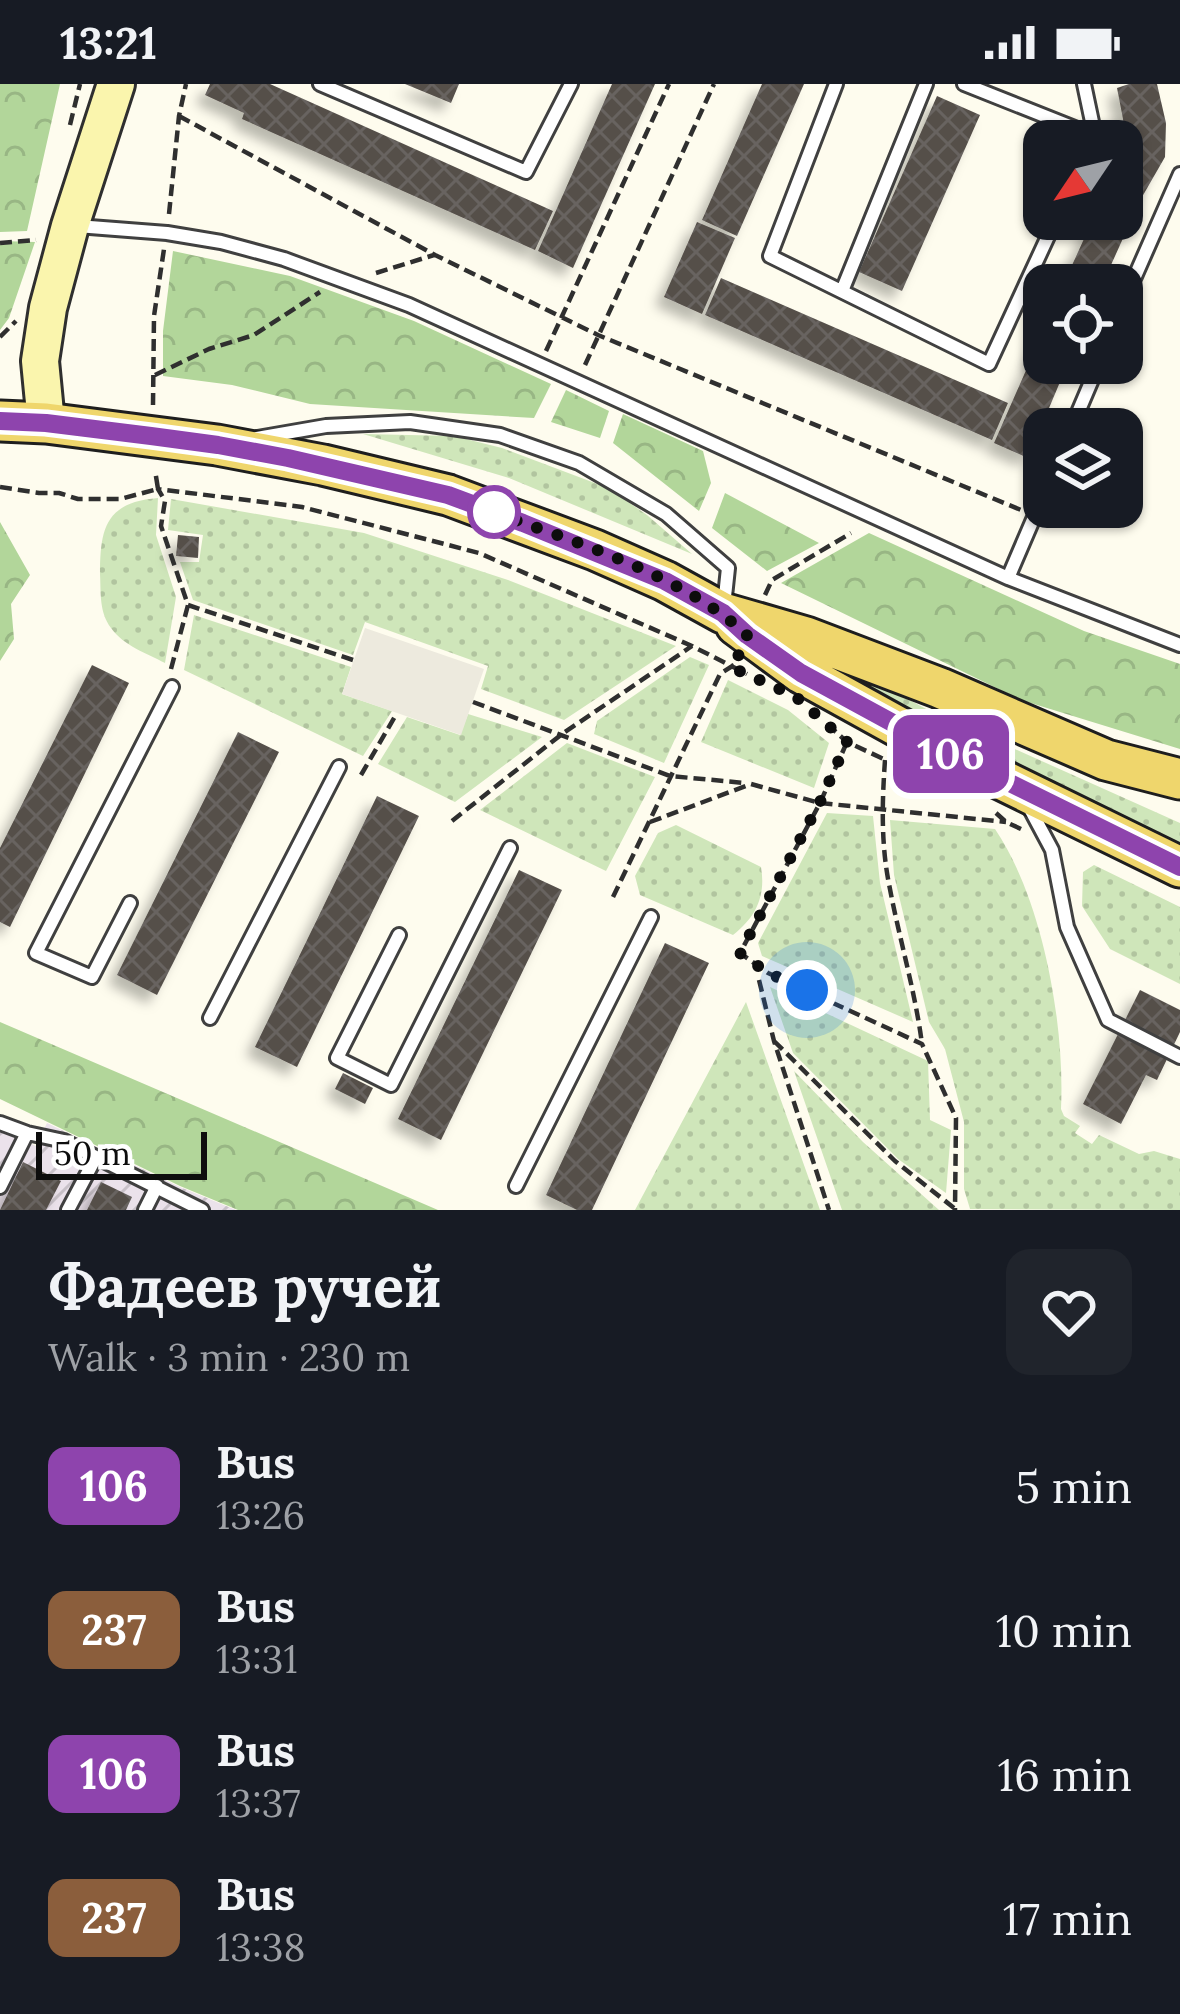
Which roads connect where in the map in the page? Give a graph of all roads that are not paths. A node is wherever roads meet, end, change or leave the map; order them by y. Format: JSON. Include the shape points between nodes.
{"nodes":[{"id":1,"x":116,"y":84,"type":"edge"},
{"id":2,"x":320,"y":84,"type":"edge"},
{"id":3,"x":368,"y":84,"type":"edge"},
{"id":4,"x":571,"y":84,"type":"edge"},
{"id":5,"x":836,"y":84,"type":"edge"},
{"id":6,"x":926,"y":84,"type":"edge"},
{"id":7,"x":964,"y":84,"type":"edge"},
{"id":8,"x":1084,"y":84,"type":"edge"},
{"id":9,"x":360,"y":101,"type":"junction"},
{"id":10,"x":1051,"y":120,"type":"edge"},
{"id":11,"x":1091,"y":120,"type":"edge"},
{"id":12,"x":1180,"y":174,"type":"edge"},
{"id":13,"x":57,"y":232,"type":"junction"},
{"id":14,"x":1046,"y":240,"type":"edge"},
{"id":15,"x":1140,"y":264,"type":"edge"},
{"id":16,"x":842,"y":292,"type":"junction"},
{"id":17,"x":0,"y":421,"type":"edge"},
{"id":18,"x":46,"y":423,"type":"junction"},
{"id":19,"x":218,"y":445,"type":"junction"},
{"id":20,"x":1030,"y":528,"type":"edge"},
{"id":21,"x":1008,"y":578,"type":"junction"},
{"id":22,"x":739,"y":634,"type":"junction"},
{"id":23,"x":1180,"y":646,"type":"edge"},
{"id":24,"x":172,"y":687,"type":"road end"},
{"id":25,"x":339,"y":766,"type":"dead end"},
{"id":26,"x":1180,"y":779,"type":"edge"},
{"id":27,"x":996,"y":794,"type":"junction"},
{"id":28,"x":509,"y":848,"type":"dead end"},
{"id":29,"x":1180,"y":867,"type":"edge"},
{"id":30,"x":130,"y":903,"type":"dead end"},
{"id":31,"x":651,"y":917,"type":"dead end"},
{"id":32,"x":400,"y":935,"type":"dead end"},
{"id":33,"x":210,"y":1018,"type":"dead end"},
{"id":34,"x":1180,"y":1057,"type":"edge"},
{"id":35,"x":0,"y":1123,"type":"edge"},
{"id":36,"x":27,"y":1133,"type":"junction"},
{"id":37,"x":96,"y":1157,"type":"junction"},
{"id":38,"x":157,"y":1186,"type":"junction"},
{"id":39,"x":516,"y":1186,"type":"dead end"},
{"id":40,"x":0,"y":1187,"type":"edge"},
{"id":41,"x":196,"y":1208,"type":"edge"},
{"id":42,"x":68,"y":1210,"type":"edge"},
{"id":43,"x":145,"y":1210,"type":"edge"}],
"edges":[{"from":1,"to":13,"type":"main road"},
{"from":2,"to":9,"type":"lane"},
{"from":3,"to":9,"type":"lane"},
{"from":4,"to":9,"type":"lane","via":[[526,172]]},
{"from":5,"to":16,"type":"lane","via":[[770,256]]},
{"from":6,"to":16,"type":"lane"},
{"from":7,"to":10,"type":"lane"},
{"from":8,"to":11,"type":"lane"},
{"from":12,"to":15,"type":"lane"},
{"from":13,"to":18,"type":"main road","via":[[40,361]]},
{"from":13,"to":21,"type":"lane","via":[[221,242],[410,305]]},
{"from":14,"to":16,"type":"lane","via":[[989,364]]},
{"from":17,"to":18,"type":"main road"},
{"from":18,"to":19,"type":"main road"},
{"from":19,"to":22,"type":"main road","via":[[448,495],[665,581]]},
{"from":19,"to":22,"type":"lane","via":[[326,426],[410,422],[527,442],[666,514],[728,568]]},
{"from":20,"to":21,"type":"lane"},
{"from":21,"to":23,"type":"lane"},
{"from":22,"to":26,"type":"main road","via":[[806,637],[1106,760]]},
{"from":22,"to":27,"type":"main road"},
{"from":24,"to":30,"type":"lane","via":[[36,953],[92,977]]},
{"from":25,"to":33,"type":"lane"},
{"from":27,"to":29,"type":"main road"},
{"from":27,"to":34,"type":"lane","via":[[1030,808],[1052,850],[1067,927],[1108,1020]]},
{"from":28,"to":32,"type":"lane","via":[[391,1085],[337,1058]]},
{"from":31,"to":39,"type":"lane"},
{"from":35,"to":36,"type":"lane"},
{"from":36,"to":37,"type":"lane"},
{"from":36,"to":40,"type":"lane"},
{"from":37,"to":38,"type":"lane"},
{"from":37,"to":42,"type":"lane"},
{"from":38,"to":41,"type":"lane"},
{"from":38,"to":43,"type":"lane"}]}
